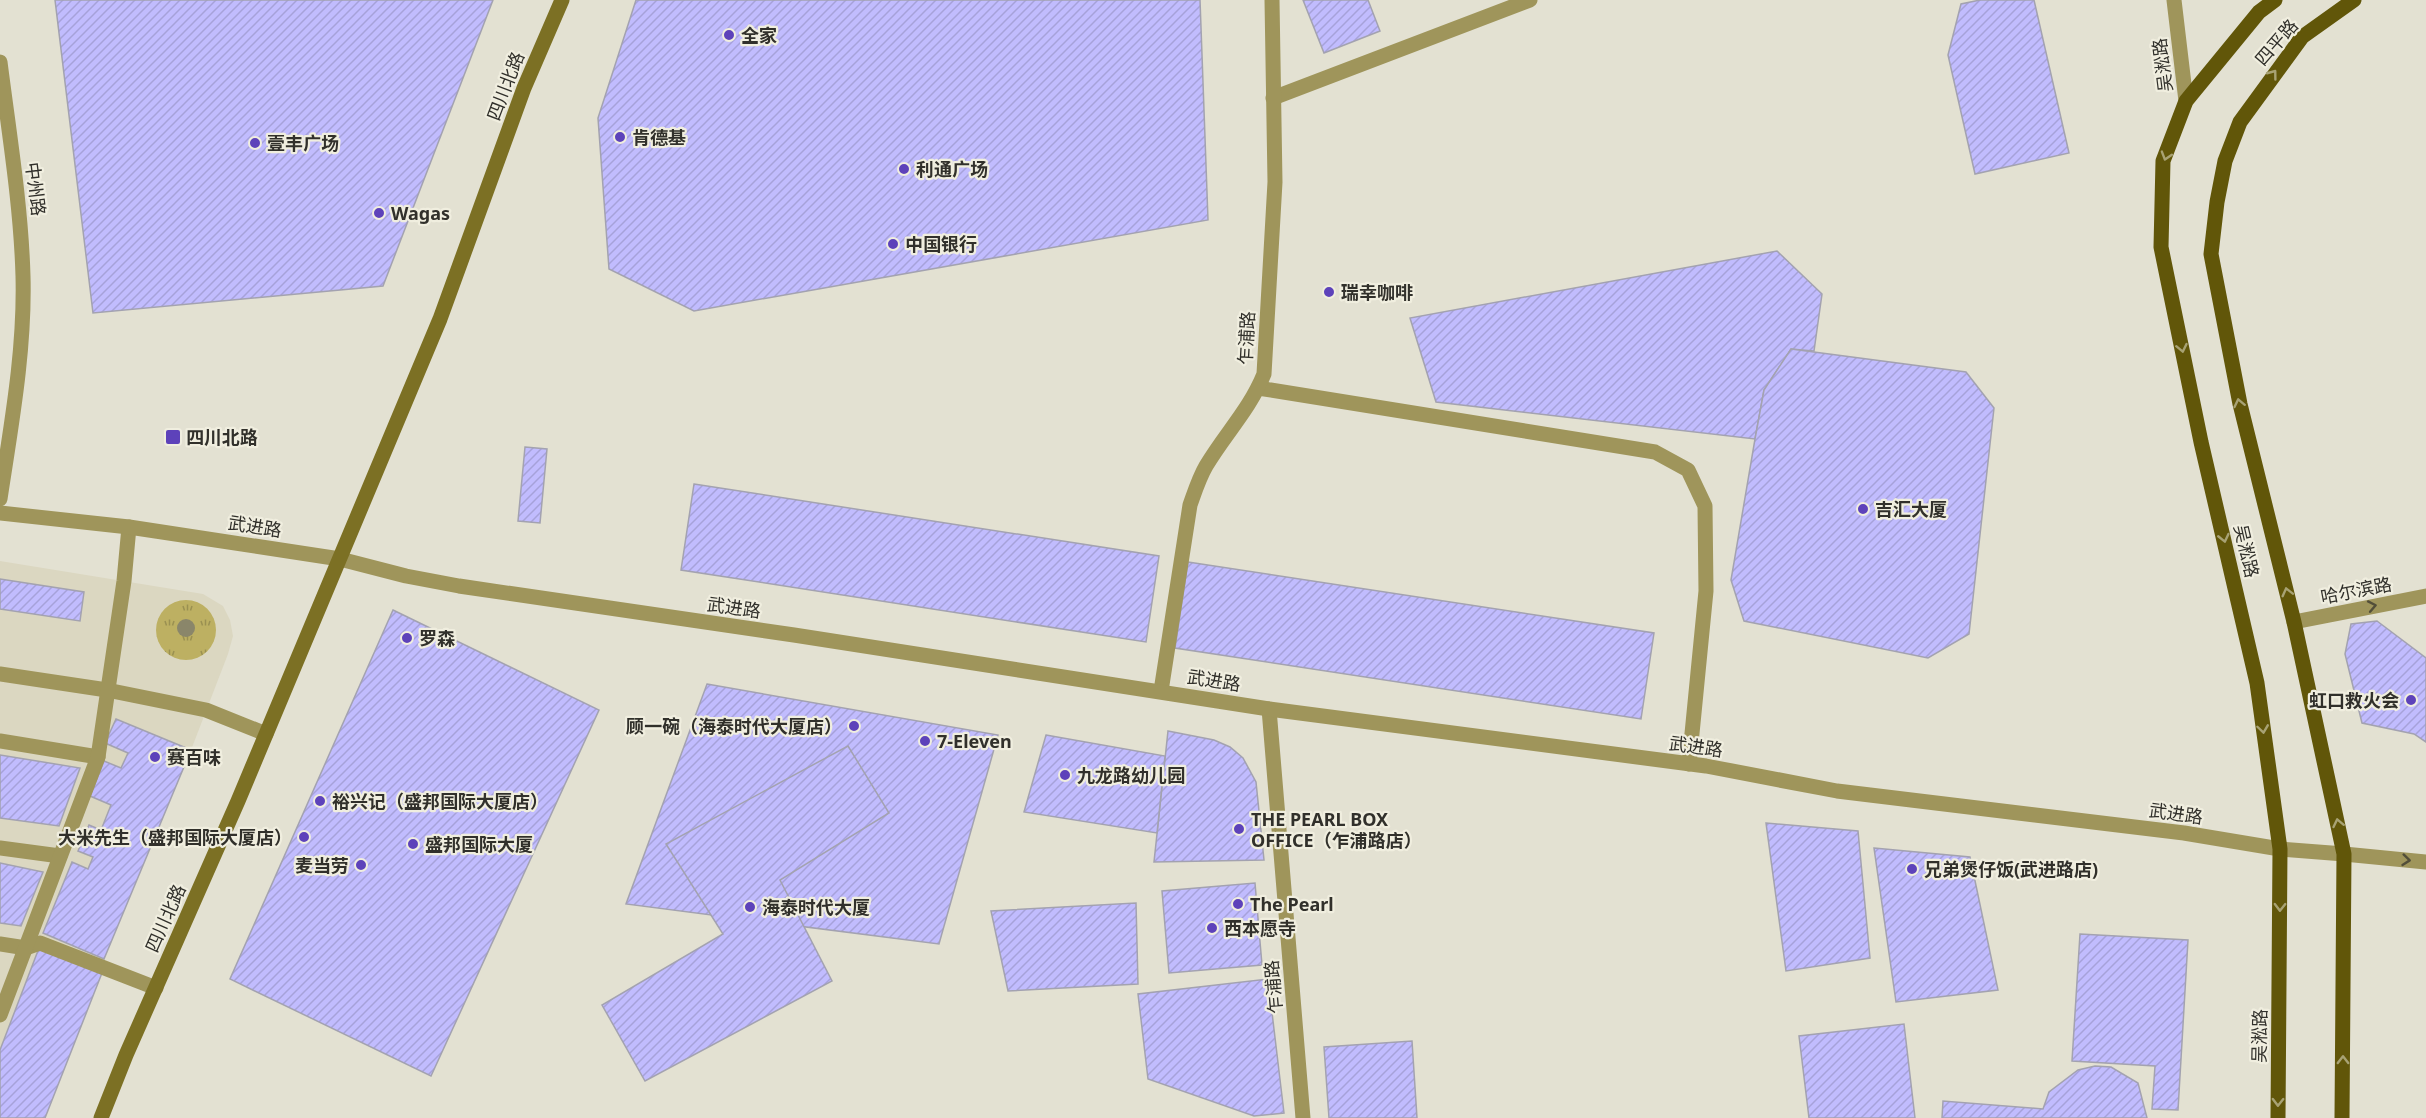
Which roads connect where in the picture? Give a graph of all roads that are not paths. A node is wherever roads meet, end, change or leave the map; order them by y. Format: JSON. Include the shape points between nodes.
{"nodes":[{"id":1,"x":562,"y":0,"type":"edge"},
{"id":2,"x":1272,"y":0,"type":"edge"},
{"id":3,"x":1530,"y":0,"type":"edge"},
{"id":4,"x":2174,"y":0,"type":"edge"},
{"id":5,"x":2275,"y":0,"type":"edge"},
{"id":6,"x":2354,"y":0,"type":"edge"},
{"id":7,"x":0,"y":62,"type":"edge"},
{"id":8,"x":1273,"y":98,"type":"junction"},
{"id":9,"x":2186,"y":101,"type":"junction"},
{"id":10,"x":2240,"y":122,"type":"joint"},
{"id":11,"x":1258,"y":388,"type":"junction"},
{"id":12,"x":0,"y":499,"type":"edge"},
{"id":13,"x":0,"y":513,"type":"edge"},
{"id":14,"x":129,"y":527,"type":"junction"},
{"id":15,"x":340,"y":559,"type":"junction"},
{"id":16,"x":2426,"y":596,"type":"edge"},
{"id":17,"x":2294,"y":622,"type":"junction"},
{"id":18,"x":0,"y":674,"type":"edge"},
{"id":19,"x":107,"y":690,"type":"junction"},
{"id":20,"x":1161,"y":691,"type":"junction"},
{"id":21,"x":1269,"y":709,"type":"junction"},
{"id":22,"x":266,"y":734,"type":"junction"},
{"id":23,"x":0,"y":741,"type":"edge"},
{"id":24,"x":98,"y":757,"type":"junction"},
{"id":25,"x":1689,"y":764,"type":"junction"},
{"id":26,"x":0,"y":848,"type":"edge"},
{"id":27,"x":2280,"y":849,"type":"junction"},
{"id":28,"x":2344,"y":854,"type":"junction"},
{"id":29,"x":60,"y":856,"type":"junction"},
{"id":30,"x":2426,"y":862,"type":"edge"},
{"id":31,"x":0,"y":944,"type":"edge"},
{"id":32,"x":26,"y":948,"type":"junction"},
{"id":33,"x":156,"y":988,"type":"junction"},
{"id":34,"x":0,"y":1015,"type":"edge"},
{"id":35,"x":101,"y":1118,"type":"edge"},
{"id":36,"x":1303,"y":1118,"type":"edge"},
{"id":37,"x":2278,"y":1118,"type":"edge"},
{"id":38,"x":2342,"y":1118,"type":"edge"}],
"edges":[{"from":1,"to":15,"type":"main road","name":"四川北路","via":[[524,88],[440,319]]},
{"from":2,"to":8,"type":"street","name":"乍浦路"},
{"from":3,"to":8,"type":"street"},
{"from":4,"to":9,"type":"street","name":"吴淞路"},
{"from":5,"to":9,"type":"main road","name":"四平路","via":[[2259,12]]},
{"from":10,"to":6,"type":"main road","name":"四平路","one_way":true,"via":[[2302,37]]},
{"from":7,"to":12,"type":"street","name":"中州路","via":[[21,226],[23,278],[18,370]]},
{"from":8,"to":11,"type":"street","name":"乍浦路","via":[[1274,194],[1264,374]]},
{"from":9,"to":27,"type":"main road","name":"吴淞路","one_way":true,"via":[[2163,161],[2161,247],[2257,683]]},
{"from":17,"to":10,"type":"main road","name":"吴淞路","one_way":true,"via":[[2240,404],[2211,254],[2225,161]]},
{"from":11,"to":20,"type":"street","name":"乍浦路","via":[[1207,464],[1190,505]]},
{"from":11,"to":25,"type":"street","via":[[1655,452],[1688,470],[1705,506],[1706,591]]},
{"from":13,"to":14,"type":"street","name":"武进路"},
{"from":14,"to":15,"type":"street","name":"武进路"},
{"from":14,"to":19,"type":"street"},
{"from":15,"to":20,"type":"street","name":"武进路","via":[[459,586]]},
{"from":15,"to":22,"type":"main road","name":"四川北路"},
{"from":17,"to":16,"type":"street","name":"哈尔滨路","one_way":true},
{"from":28,"to":17,"type":"main road","name":"吴淞路","one_way":true},
{"from":18,"to":19,"type":"street"},
{"from":19,"to":22,"type":"street","via":[[206,710]]},
{"from":19,"to":24,"type":"street"},
{"from":20,"to":21,"type":"street","name":"武进路"},
{"from":21,"to":25,"type":"street","name":"武进路"},
{"from":21,"to":36,"type":"street","name":"乍浦路"},
{"from":22,"to":33,"type":"main road","name":"四川北路"},
{"from":23,"to":24,"type":"street"},
{"from":24,"to":29,"type":"street"},
{"from":25,"to":27,"type":"street","name":"武进路","via":[[1837,791],[2184,833]]},
{"from":26,"to":29,"type":"street"},
{"from":27,"to":28,"type":"street","name":"武进路"},
{"from":27,"to":37,"type":"main road","name":"吴淞路","one_way":true},
{"from":28,"to":30,"type":"street","name":"武进路","one_way":true},
{"from":38,"to":28,"type":"main road","name":"吴淞路","one_way":true},
{"from":29,"to":32,"type":"street"},
{"from":31,"to":32,"type":"street"},
{"from":32,"to":33,"type":"street","via":[[39,942]]},
{"from":32,"to":34,"type":"street"},
{"from":33,"to":35,"type":"main road","name":"四川北路"}]}
